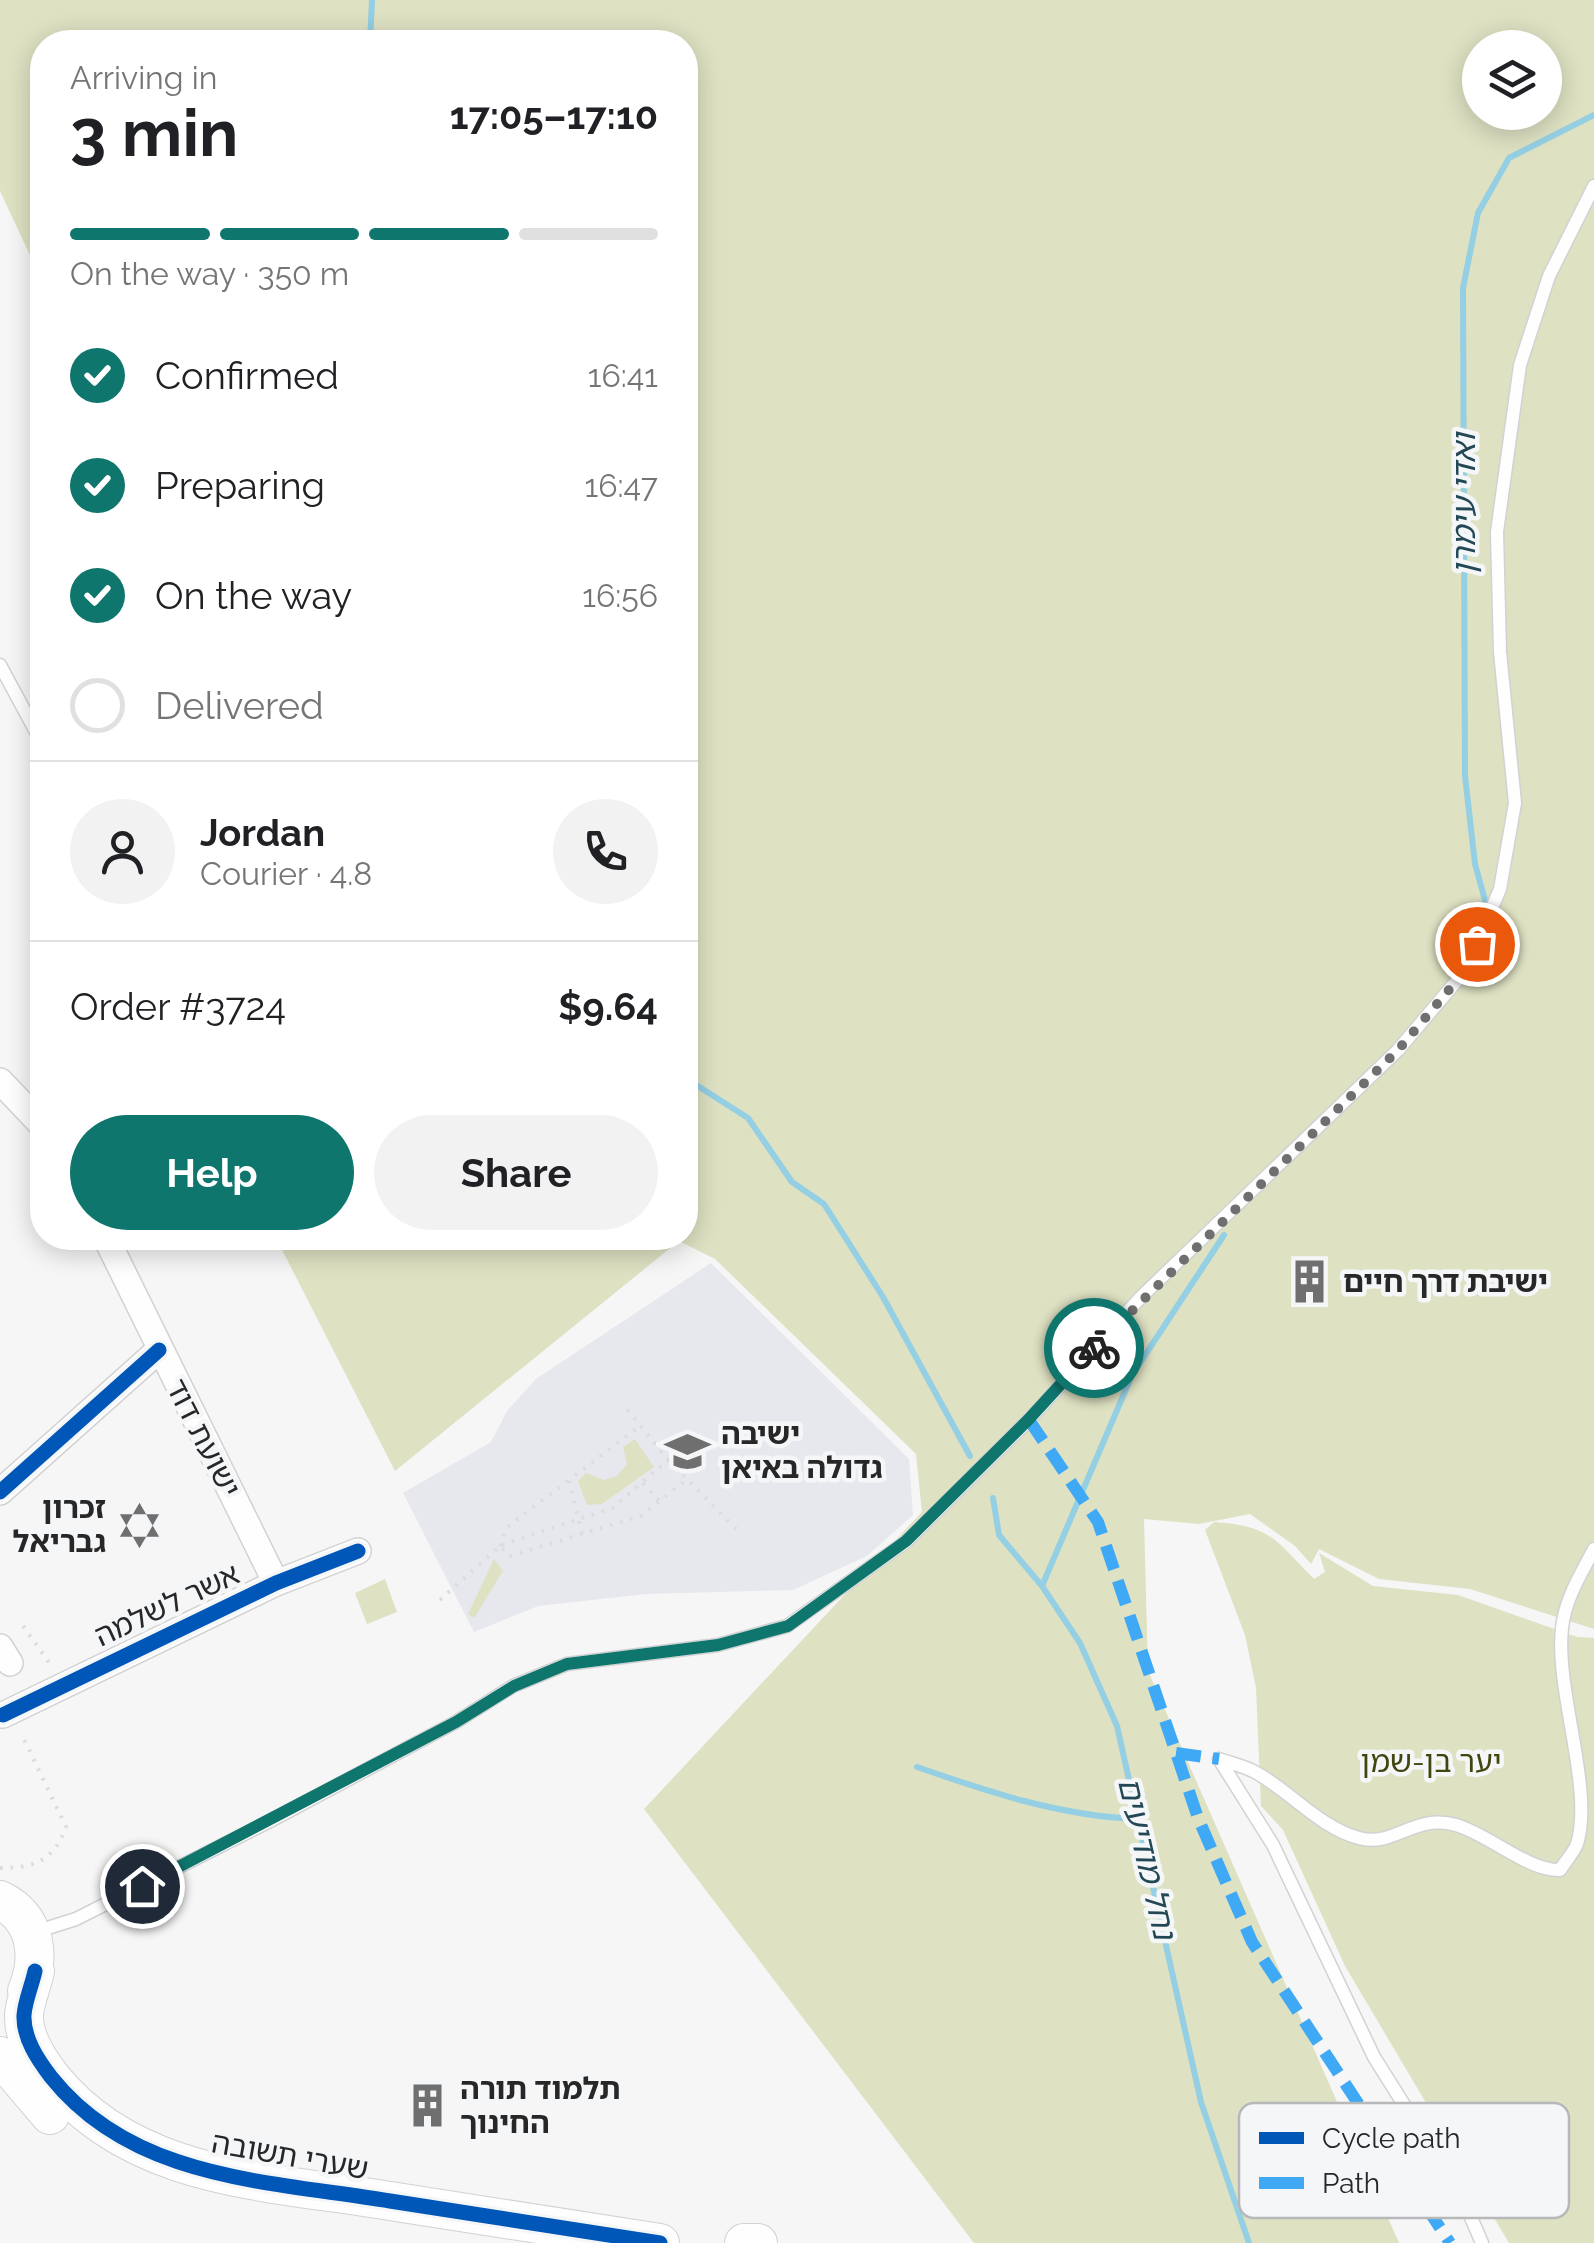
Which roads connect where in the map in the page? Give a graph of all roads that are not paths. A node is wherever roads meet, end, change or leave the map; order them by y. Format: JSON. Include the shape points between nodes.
{"nodes":[{"id":1,"x":1594,"y":186,"type":"edge"},
{"id":2,"x":0,"y":665,"type":"edge"},
{"id":3,"x":30,"y":721,"type":"edge"},
{"id":4,"x":0,"y":1081,"type":"edge"},
{"id":5,"x":30,"y":1112,"type":"edge"},
{"id":6,"x":112,"y":1250,"type":"edge"},
{"id":7,"x":160,"y":1350,"type":"junction"},
{"id":8,"x":0,"y":1492,"type":"edge"},
{"id":9,"x":1594,"y":1549,"type":"edge"},
{"id":10,"x":358,"y":1552,"type":"dead end"},
{"id":11,"x":276,"y":1584,"type":"junction"},
{"id":12,"x":6,"y":1713,"type":"road end"},
{"id":13,"x":0,"y":1900,"type":"edge"},
{"id":14,"x":32,"y":1934,"type":"junction"},
{"id":15,"x":35,"y":1971,"type":"junction"},
{"id":16,"x":0,"y":2016,"type":"edge"},
{"id":17,"x":0,"y":2056,"type":"edge"},
{"id":18,"x":1402,"y":2103,"type":"edge"},
{"id":19,"x":1471,"y":2218,"type":"edge"},
{"id":20,"x":494,"y":2243,"type":"edge"},
{"id":21,"x":660,"y":2243,"type":"edge"},
{"id":22,"x":744,"y":2243,"type":"edge"},
{"id":23,"x":758,"y":2243,"type":"edge"},
{"id":24,"x":1482,"y":2243,"type":"edge"}],
"edges":[{"from":1,"to":14,"type":"lane","via":[[1549,276],[1520,365],[1497,532],[1500,652],[1516,803],[1500,889],[1465,971],[1398,1050],[1141,1297],[906,1541],[788,1626],[718,1645],[549,1671],[272,1820],[76,1919]]},
{"from":2,"to":3,"type":"lane"},
{"from":4,"to":5,"type":"street"},
{"from":6,"to":7,"type":"street","name":"ישועת דוד"},
{"from":7,"to":8,"type":"street"},
{"from":7,"to":11,"type":"street","name":"ישועת דוד"},
{"from":9,"to":18,"type":"lane","via":[[1562,1625],[1561,1668],[1580,1804],[1577,1844],[1560,1870],[1542,1870],[1454,1825],[1426,1821],[1385,1839],[1361,1839],[1253,1770],[1218,1759],[1273,1845],[1374,2058]]},
{"from":10,"to":11,"type":"street","name":"אשר לשלמה"},
{"from":11,"to":12,"type":"street","name":"אשר לשלמה"},
{"from":13,"to":14,"type":"street"},
{"from":14,"to":15,"type":"street","name":"שערי תשובה"},
{"from":15,"to":16,"type":"street","via":[[27,1992]]},
{"from":15,"to":21,"type":"street","name":"שערי תשובה","via":[[24,2015],[41,2064],[76,2106],[156,2158]]},
{"from":17,"to":20,"type":"street","name":"שערי תשובה","via":[[58,2125],[147,2182]]},
{"from":19,"to":24,"type":"lane"},
{"from":22,"to":23,"type":"street"}]}
